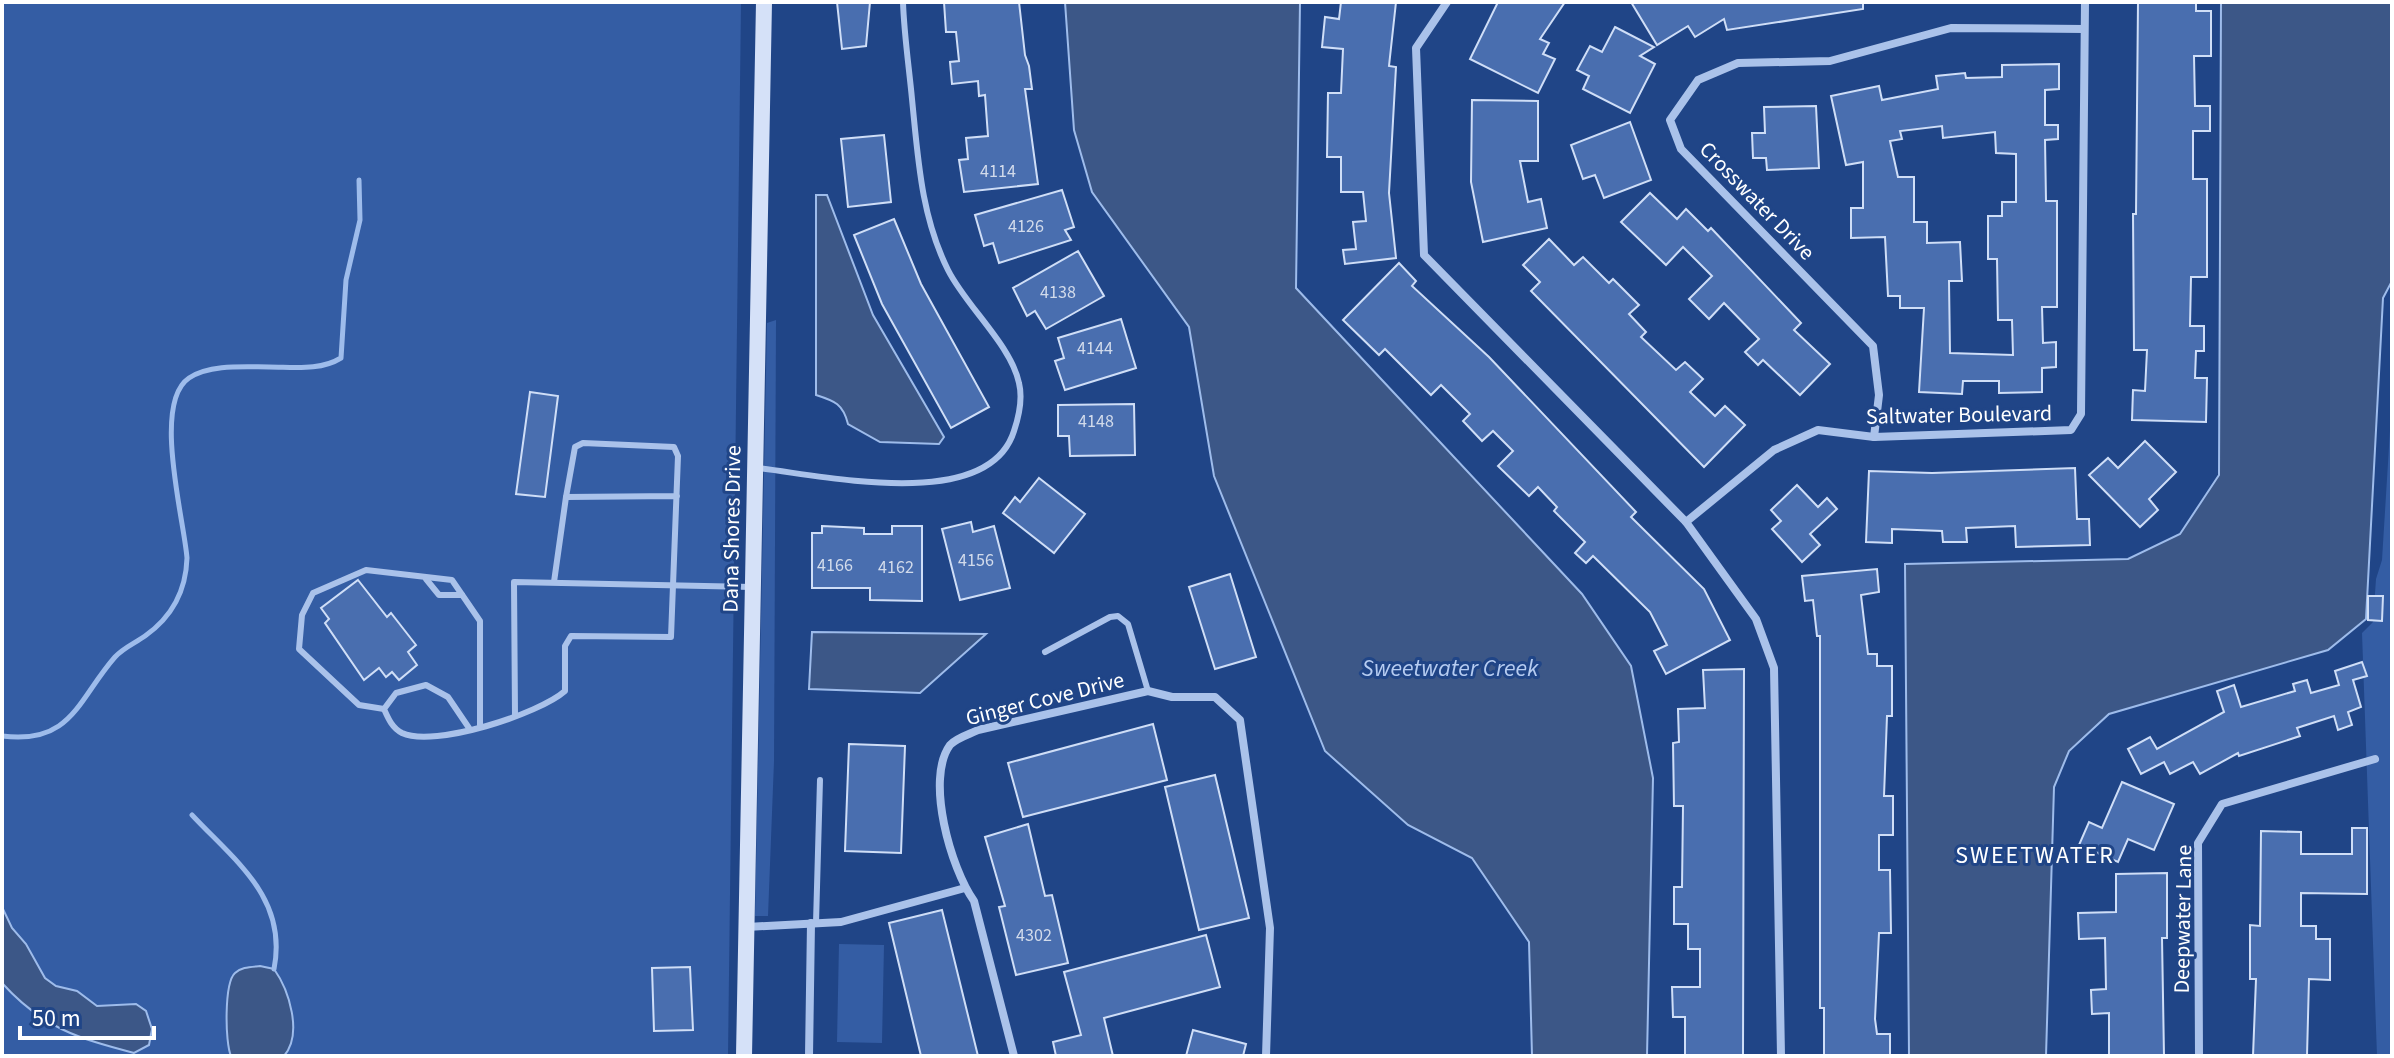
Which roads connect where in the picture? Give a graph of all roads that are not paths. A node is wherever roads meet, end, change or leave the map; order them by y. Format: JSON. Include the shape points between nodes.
{"nodes":[{"id":1,"x":764,"y":2,"type":"edge"},
{"id":2,"x":903,"y":2,"type":"edge"},
{"id":3,"x":1447,"y":2,"type":"edge"},
{"id":4,"x":2085,"y":2,"type":"edge"},
{"id":5,"x":2084,"y":29,"type":"junction"},
{"id":6,"x":1874,"y":437,"type":"junction"},
{"id":7,"x":755,"y":468,"type":"junction"},
{"id":8,"x":677,"y":496,"type":"junction"},
{"id":9,"x":566,"y":497,"type":"junction"},
{"id":10,"x":1686,"y":522,"type":"junction"},
{"id":11,"x":426,"y":578,"type":"junction"},
{"id":12,"x":554,"y":582,"type":"junction"},
{"id":13,"x":674,"y":584,"type":"junction"},
{"id":14,"x":752,"y":587,"type":"junction"},
{"id":15,"x":462,"y":595,"type":"junction"},
{"id":16,"x":1045,"y":652,"type":"dead end"},
{"id":17,"x":1148,"y":691,"type":"junction"},
{"id":18,"x":384,"y":709,"type":"junction"},
{"id":19,"x":515,"y":716,"type":"junction"},
{"id":20,"x":480,"y":725,"type":"junction"},
{"id":21,"x":469,"y":728,"type":"junction"},
{"id":22,"x":2375,"y":759,"type":"dead end"},
{"id":23,"x":820,"y":780,"type":"dead end"},
{"id":24,"x":965,"y":888,"type":"junction"},
{"id":25,"x":813,"y":923,"type":"junction"},
{"id":26,"x":746,"y":927,"type":"junction"},
{"id":27,"x":744,"y":1056,"type":"edge"},
{"id":28,"x":809,"y":1056,"type":"edge"},
{"id":29,"x":1014,"y":1056,"type":"edge"},
{"id":30,"x":1266,"y":1056,"type":"edge"},
{"id":31,"x":1781,"y":1056,"type":"edge"},
{"id":32,"x":2199,"y":1056,"type":"edge"}],
"edges":[{"from":1,"to":7,"type":"street","name":"Dana Shores Drive"},
{"from":2,"to":7,"type":"lane","via":[[924,206],[948,270],[1012,364],[1020,413],[1012,439],[984,470],[932,483]]},
{"from":3,"to":10,"type":"street","via":[[1416,48],[1424,255]]},
{"from":4,"to":5,"type":"street","name":"Saltwater Boulevard"},
{"from":5,"to":6,"type":"street","name":"Saltwater Boulevard","via":[[2081,414],[2071,430],[2047,433]]},
{"from":5,"to":6,"type":"street","name":"Crosswater Drive","via":[[1951,28],[1830,61],[1738,63],[1698,80],[1670,120],[1681,149],[1873,346],[1879,395]]},
{"from":6,"to":10,"type":"street","name":"Saltwater Boulevard","via":[[1818,430],[1774,450]]},
{"from":7,"to":14,"type":"street","name":"Dana Shores Drive"},
{"from":8,"to":9,"type":"lane"},
{"from":8,"to":9,"type":"lane","via":[[674,447],[583,443],[572,452]]},
{"from":8,"to":13,"type":"lane"},
{"from":9,"to":12,"type":"lane"},
{"from":10,"to":31,"type":"street","via":[[1756,619],[1774,668]]},
{"from":11,"to":15,"type":"lane","via":[[452,580]]},
{"from":11,"to":15,"type":"lane","via":[[439,595]]},
{"from":11,"to":18,"type":"lane","via":[[366,570],[313,593],[302,615],[299,649],[359,705]]},
{"from":12,"to":13,"type":"lane"},
{"from":12,"to":19,"type":"lane","via":[[514,582]]},
{"from":13,"to":14,"type":"lane"},
{"from":13,"to":19,"type":"lane","via":[[671,637],[571,636],[565,646],[565,691],[549,705]]},
{"from":14,"to":26,"type":"street","name":"Dana Shores Drive"},
{"from":15,"to":20,"type":"lane","via":[[480,621]]},
{"from":16,"to":17,"type":"lane","via":[[1118,616],[1128,624]]},
{"from":17,"to":24,"type":"street","name":"Ginger Cove Drive","via":[[978,730],[952,742],[938,782]]},
{"from":17,"to":30,"type":"street","name":"Ginger Cove Drive","via":[[1215,697],[1240,720],[1270,928]]},
{"from":18,"to":21,"type":"lane","via":[[389,722],[412,735],[441,736]]},
{"from":18,"to":21,"type":"lane","via":[[396,693],[426,685],[448,697]]},
{"from":19,"to":20,"type":"lane"},
{"from":20,"to":21,"type":"lane"},
{"from":22,"to":32,"type":"street","name":"Deepwater Lane","via":[[2222,804],[2198,843]]},
{"from":23,"to":25,"type":"lane"},
{"from":24,"to":25,"type":"street","via":[[841,922]]},
{"from":24,"to":29,"type":"street","name":"Ginger Cove Drive","via":[[974,901]]},
{"from":25,"to":26,"type":"street"},
{"from":25,"to":28,"type":"street"},
{"from":26,"to":27,"type":"street","name":"Dana Shores Drive"}]}
